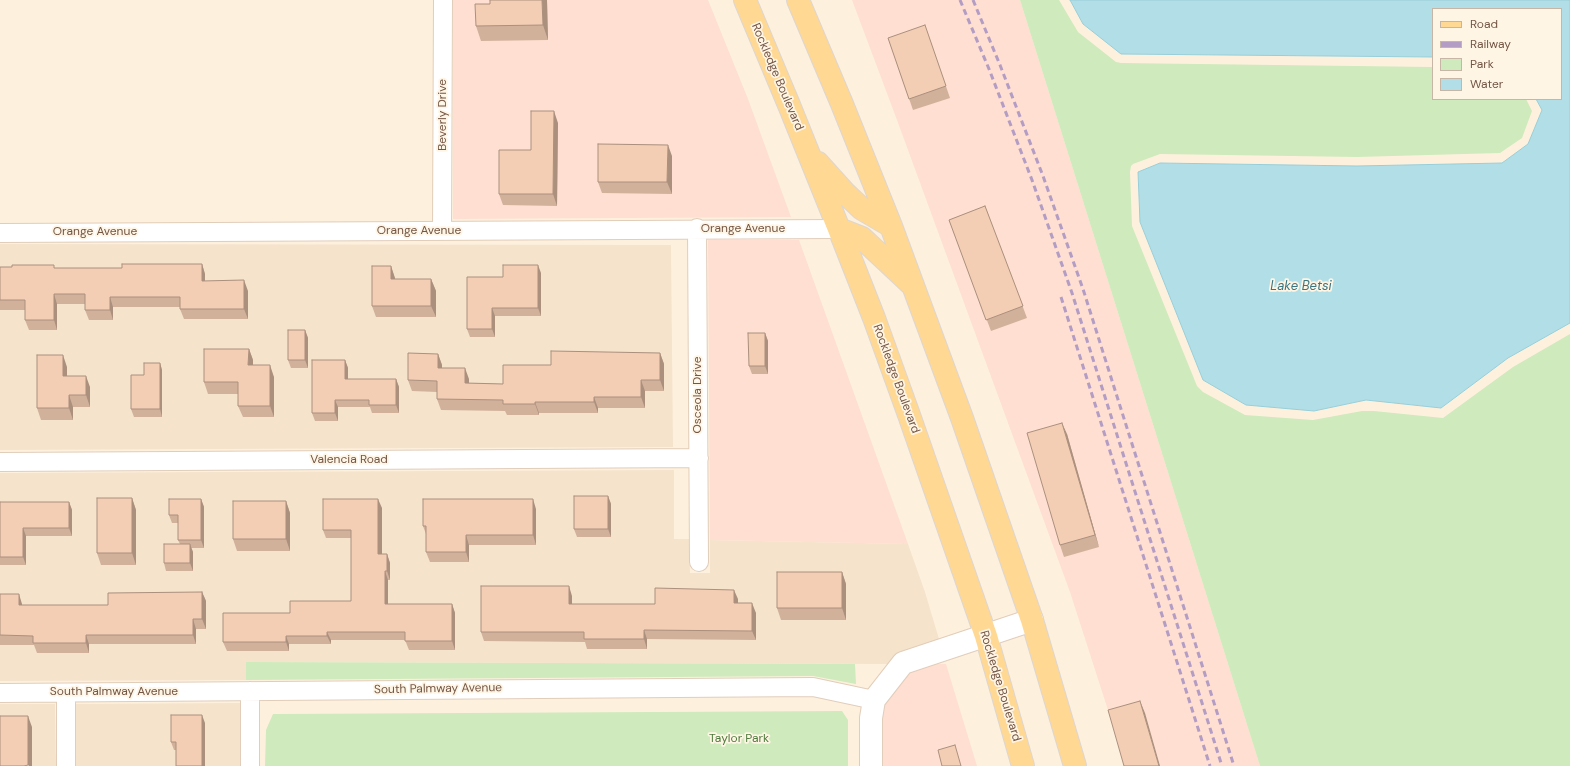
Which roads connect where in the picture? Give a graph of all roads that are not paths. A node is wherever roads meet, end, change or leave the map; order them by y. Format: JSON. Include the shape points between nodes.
{"nodes":[{"id":1,"x":443,"y":0,"type":"edge"},
{"id":2,"x":745,"y":0,"type":"edge"},
{"id":3,"x":798,"y":0,"type":"edge"},
{"id":4,"x":808,"y":151,"type":"junction"},
{"id":5,"x":891,"y":226,"type":"junction"},
{"id":6,"x":697,"y":228,"type":"junction"},
{"id":7,"x":839,"y":229,"type":"junction"},
{"id":8,"x":442,"y":231,"type":"junction"},
{"id":9,"x":0,"y":233,"type":"edge"},
{"id":10,"x":914,"y":287,"type":"junction"},
{"id":11,"x":699,"y":458,"type":"junction"},
{"id":12,"x":0,"y":462,"type":"edge"},
{"id":13,"x":700,"y":562,"type":"dead end"},
{"id":14,"x":1032,"y":620,"type":"junction"},
{"id":15,"x":986,"y":636,"type":"junction"},
{"id":16,"x":250,"y":691,"type":"junction"},
{"id":17,"x":0,"y":693,"type":"edge"},
{"id":18,"x":66,"y":693,"type":"junction"},
{"id":19,"x":873,"y":709,"type":"junction"},
{"id":20,"x":66,"y":766,"type":"edge"},
{"id":21,"x":250,"y":766,"type":"edge"},
{"id":22,"x":871,"y":766,"type":"edge"},
{"id":23,"x":1023,"y":766,"type":"edge"},
{"id":24,"x":1075,"y":766,"type":"edge"}],
"edges":[{"from":1,"to":8,"type":"street","name":"Beverly Drive"},
{"from":2,"to":4,"type":"main road","name":"Rockledge Boulevard"},
{"from":3,"to":5,"type":"main road"},
{"from":4,"to":5,"type":"main road","via":[[862,209]]},
{"from":4,"to":7,"type":"main road","name":"Rockledge Boulevard"},
{"from":5,"to":10,"type":"main road"},
{"from":6,"to":7,"type":"street","name":"Orange Avenue"},
{"from":6,"to":8,"type":"street","name":"Orange Avenue"},
{"from":6,"to":11,"type":"street","name":"Osceola Drive"},
{"from":7,"to":10,"type":"main road","via":[[862,238]]},
{"from":7,"to":15,"type":"main road","name":"Rockledge Boulevard","via":[[874,318]]},
{"from":8,"to":9,"type":"street","name":"Orange Avenue"},
{"from":10,"to":14,"type":"main road"},
{"from":11,"to":12,"type":"street","name":"Valencia Road"},
{"from":11,"to":13,"type":"street","name":"Osceola Drive"},
{"from":14,"to":15,"type":"street"},
{"from":14,"to":24,"type":"main road"},
{"from":15,"to":19,"type":"street","via":[[903,663]]},
{"from":15,"to":23,"type":"main road","name":"Rockledge Boulevard"},
{"from":16,"to":18,"type":"street","name":"South Palmway Avenue"},
{"from":16,"to":19,"type":"street","name":"South Palmway Avenue","via":[[813,687]]},
{"from":16,"to":21,"type":"street"},
{"from":17,"to":18,"type":"street","name":"South Palmway Avenue"},
{"from":18,"to":20,"type":"street"},
{"from":19,"to":22,"type":"street"}]}
